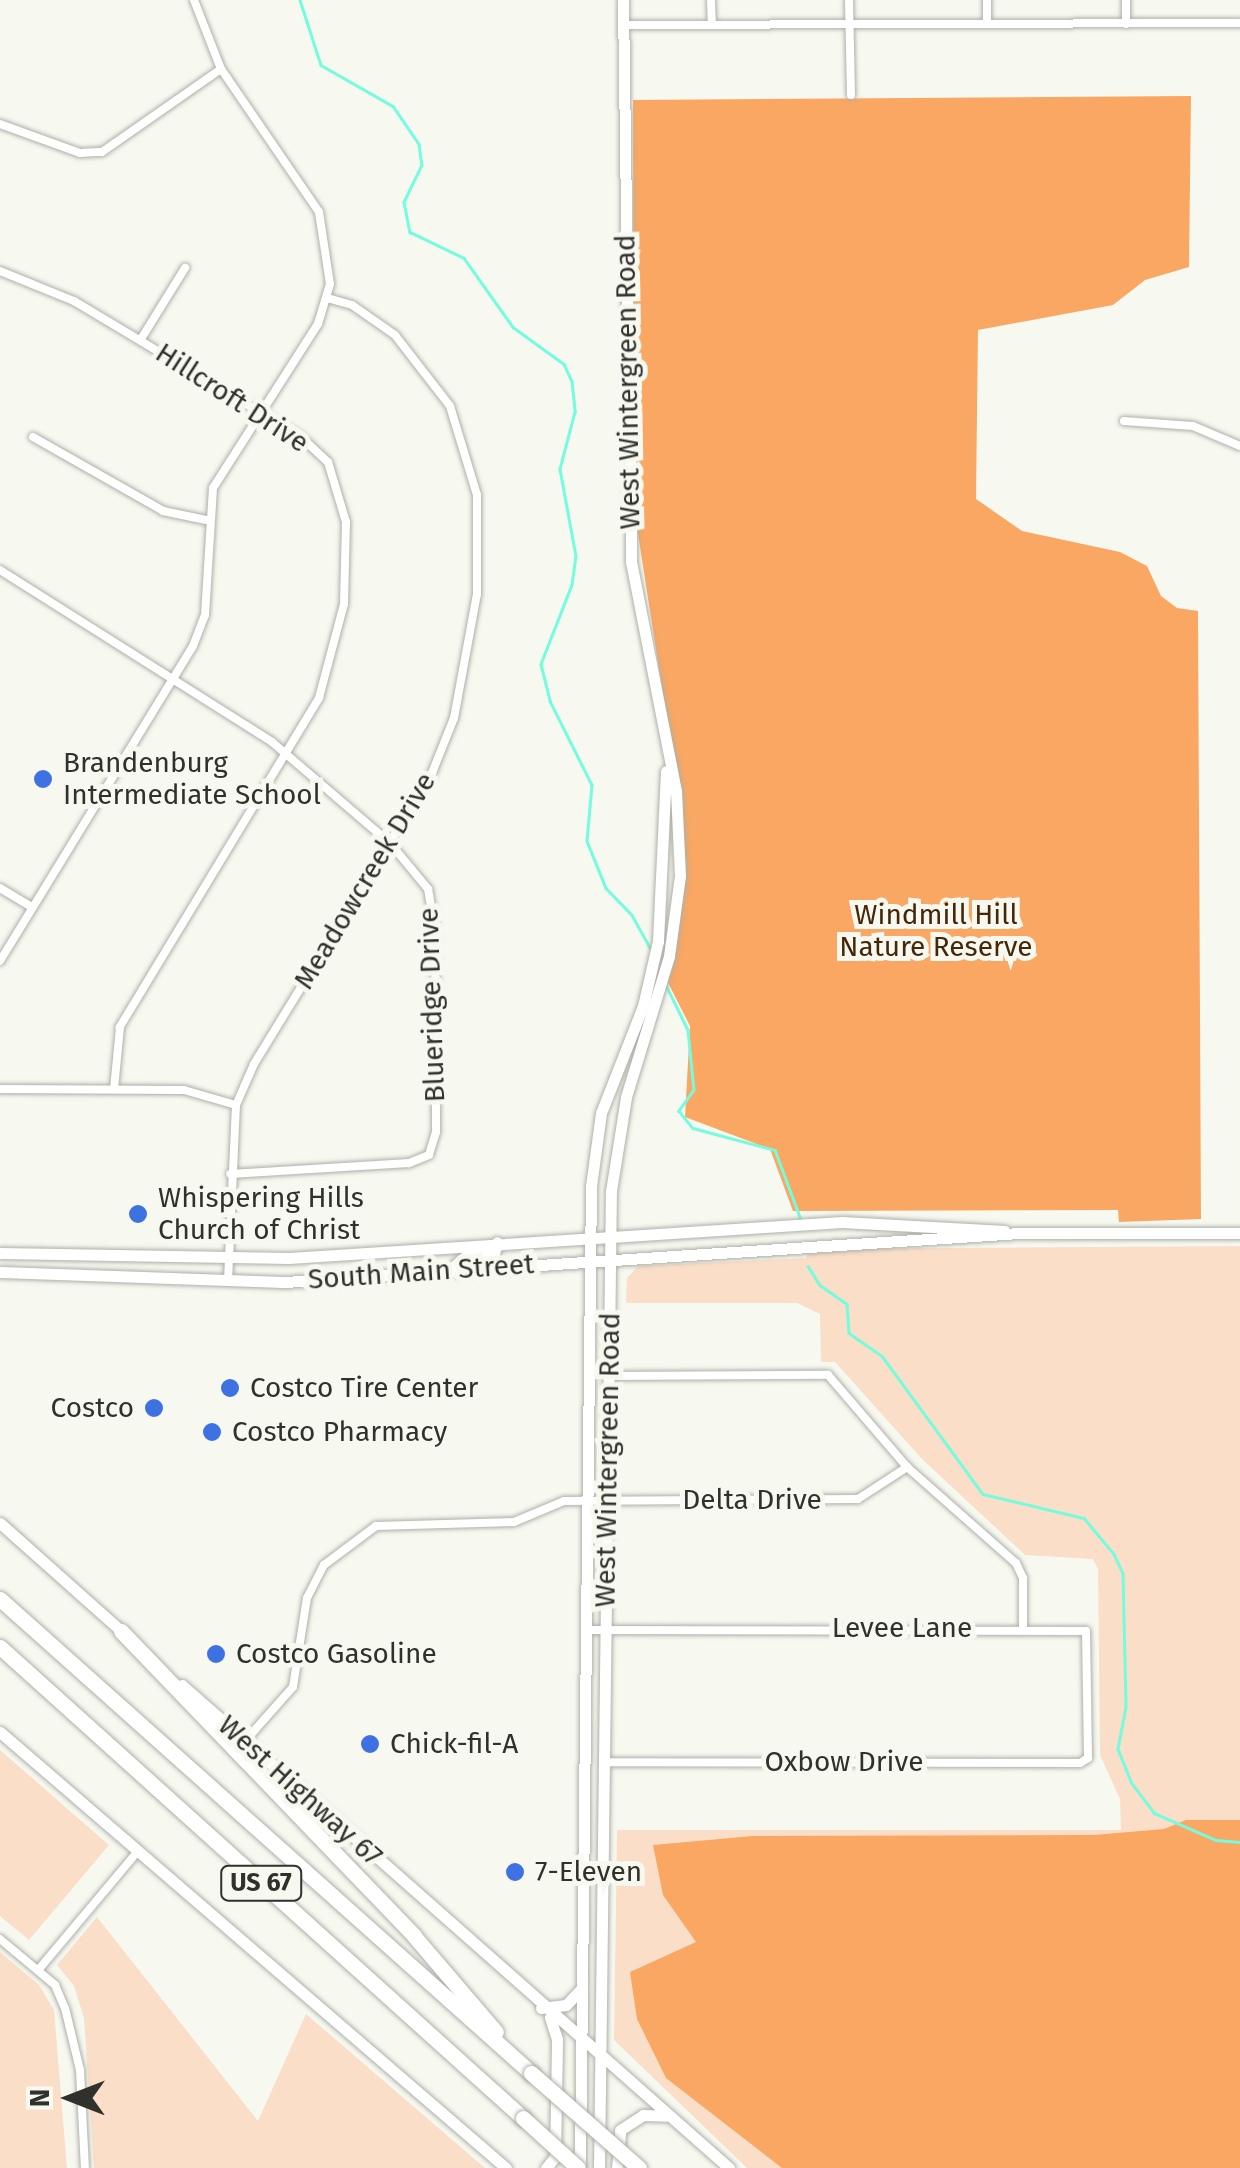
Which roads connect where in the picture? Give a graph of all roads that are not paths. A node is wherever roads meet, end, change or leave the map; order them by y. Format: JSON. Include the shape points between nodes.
{"nodes":[{"id":1,"x":194,"y":0,"type":"edge"},
{"id":2,"x":623,"y":0,"type":"edge"},
{"id":3,"x":711,"y":0,"type":"edge"},
{"id":4,"x":849,"y":0,"type":"edge"},
{"id":5,"x":987,"y":0,"type":"edge"},
{"id":6,"x":1126,"y":0,"type":"edge"},
{"id":7,"x":1240,"y":23,"type":"edge"},
{"id":8,"x":849,"y":24,"type":"junction"},
{"id":9,"x":987,"y":24,"type":"junction"},
{"id":10,"x":1126,"y":24,"type":"junction"},
{"id":11,"x":623,"y":25,"type":"junction"},
{"id":12,"x":712,"y":25,"type":"junction"},
{"id":13,"x":222,"y":69,"type":"junction"},
{"id":14,"x":851,"y":95,"type":"dead end"},
{"id":15,"x":0,"y":124,"type":"edge"},
{"id":16,"x":185,"y":268,"type":"dead end"},
{"id":17,"x":0,"y":272,"type":"edge"},
{"id":18,"x":327,"y":298,"type":"junction"},
{"id":19,"x":141,"y":340,"type":"junction"},
{"id":20,"x":259,"y":413,"type":"junction"},
{"id":21,"x":1124,"y":421,"type":"dead end"},
{"id":22,"x":33,"y":437,"type":"dead end"},
{"id":23,"x":1240,"y":446,"type":"edge"},
{"id":24,"x":206,"y":520,"type":"junction"},
{"id":25,"x":0,"y":570,"type":"edge"},
{"id":26,"x":174,"y":680,"type":"junction"},
{"id":27,"x":289,"y":755,"type":"junction"},
{"id":28,"x":666,"y":762,"type":"junction"},
{"id":29,"x":390,"y":843,"type":"junction"},
{"id":30,"x":0,"y":888,"type":"edge"},
{"id":31,"x":30,"y":906,"type":"junction"},
{"id":32,"x":0,"y":961,"type":"edge"},
{"id":33,"x":0,"y":1089,"type":"edge"},
{"id":34,"x":114,"y":1089,"type":"junction"},
{"id":35,"x":236,"y":1105,"type":"junction"},
{"id":36,"x":230,"y":1174,"type":"junction"},
{"id":37,"x":842,"y":1222,"type":"junction"},
{"id":38,"x":1240,"y":1233,"type":"edge"},
{"id":39,"x":1019,"y":1234,"type":"junction"},
{"id":40,"x":610,"y":1235,"type":"junction"},
{"id":41,"x":589,"y":1236,"type":"junction"},
{"id":42,"x":497,"y":1242,"type":"junction"},
{"id":43,"x":842,"y":1244,"type":"junction"},
{"id":44,"x":388,"y":1250,"type":"junction"},
{"id":45,"x":0,"y":1253,"type":"edge"},
{"id":46,"x":228,"y":1258,"type":"junction"},
{"id":47,"x":95,"y":1259,"type":"junction"},
{"id":48,"x":610,"y":1260,"type":"junction"},
{"id":49,"x":588,"y":1261,"type":"junction"},
{"id":50,"x":450,"y":1270,"type":"junction"},
{"id":51,"x":0,"y":1272,"type":"edge"},
{"id":52,"x":389,"y":1274,"type":"junction"},
{"id":53,"x":94,"y":1278,"type":"junction"},
{"id":54,"x":228,"y":1282,"type":"junction"},
{"id":55,"x":609,"y":1376,"type":"junction"},
{"id":56,"x":907,"y":1467,"type":"junction"},
{"id":57,"x":608,"y":1500,"type":"junction"},
{"id":58,"x":586,"y":1501,"type":"junction"},
{"id":59,"x":0,"y":1523,"type":"edge"},
{"id":60,"x":0,"y":1599,"type":"edge"},
{"id":61,"x":606,"y":1628,"type":"junction"},
{"id":62,"x":1024,"y":1628,"type":"junction"},
{"id":63,"x":585,"y":1630,"type":"junction"},
{"id":64,"x":122,"y":1631,"type":"junction"},
{"id":65,"x":0,"y":1647,"type":"edge"},
{"id":66,"x":0,"y":1732,"type":"edge"},
{"id":67,"x":245,"y":1742,"type":"junction"},
{"id":68,"x":1084,"y":1761,"type":"joint"},
{"id":69,"x":605,"y":1762,"type":"junction"},
{"id":70,"x":583,"y":1844,"type":"junction"},
{"id":71,"x":604,"y":1844,"type":"junction"},
{"id":72,"x":138,"y":1852,"type":"junction"},
{"id":73,"x":0,"y":1940,"type":"edge"},
{"id":74,"x":39,"y":1969,"type":"junction"},
{"id":75,"x":581,"y":1988,"type":"junction"},
{"id":76,"x":545,"y":2012,"type":"junction"},
{"id":77,"x":581,"y":2043,"type":"junction"},
{"id":78,"x":602,"y":2060,"type":"junction"},
{"id":79,"x":531,"y":2074,"type":"junction"},
{"id":80,"x":666,"y":2116,"type":"junction"},
{"id":81,"x":84,"y":2168,"type":"edge"},
{"id":82,"x":506,"y":2168,"type":"edge"},
{"id":83,"x":546,"y":2168,"type":"edge"},
{"id":84,"x":579,"y":2168,"type":"edge"},
{"id":85,"x":598,"y":2168,"type":"edge"},
{"id":86,"x":617,"y":2168,"type":"edge"},
{"id":87,"x":639,"y":2168,"type":"edge"},
{"id":88,"x":729,"y":2168,"type":"edge"}],
"edges":[{"from":1,"to":13,"type":"street"},
{"from":2,"to":11,"type":"main road","name":"West Wintergreen Road"},
{"from":3,"to":12,"type":"street"},
{"from":4,"to":8,"type":"street"},
{"from":5,"to":9,"type":"street"},
{"from":6,"to":10,"type":"street"},
{"from":7,"to":10,"type":"street"},
{"from":8,"to":9,"type":"street"},
{"from":8,"to":12,"type":"street"},
{"from":8,"to":14,"type":"street"},
{"from":9,"to":10,"type":"street"},
{"from":11,"to":12,"type":"street"},
{"from":11,"to":28,"type":"main road","name":"West Wintergreen Road","via":[[631,562]]},
{"from":13,"to":15,"type":"street","via":[[102,152],[80,153]]},
{"from":13,"to":18,"type":"street","via":[[320,212],[330,252]]},
{"from":16,"to":19,"type":"street"},
{"from":17,"to":19,"type":"street","name":"Hillcroft Drive","via":[[74,301]]},
{"from":18,"to":20,"type":"street","via":[[318,324]]},
{"from":18,"to":29,"type":"street","name":"Meadowcreek Drive","via":[[376,319],[440,386],[467,448],[478,509],[475,607],[454,718],[432,774]]},
{"from":19,"to":20,"type":"street","name":"Hillcroft Drive"},
{"from":20,"to":24,"type":"street","via":[[213,488]]},
{"from":20,"to":27,"type":"street","name":"Hillcroft Drive","via":[[328,462],[346,522],[338,636],[319,698]]},
{"from":21,"to":23,"type":"street","via":[[1182,423]]},
{"from":22,"to":24,"type":"street","via":[[163,511]]},
{"from":24,"to":26,"type":"street","via":[[205,614]]},
{"from":25,"to":26,"type":"street","name":"Blueridge Drive"},
{"from":26,"to":27,"type":"street","name":"Blueridge Drive"},
{"from":26,"to":31,"type":"street"},
{"from":27,"to":29,"type":"street","name":"Blueridge Drive"},
{"from":27,"to":34,"type":"street","name":"Hillcroft Drive","via":[[120,1026]]},
{"from":28,"to":40,"type":"main road","name":"West Wintergreen Road","via":[[676,792],[680,876],[671,945],[616,1144]]},
{"from":28,"to":41,"type":"main road","name":"West Wintergreen Road","via":[[663,902],[643,1006],[601,1114]]},
{"from":29,"to":35,"type":"street","name":"Meadowcreek Drive","via":[[254,1064]]},
{"from":29,"to":36,"type":"street","name":"Blueridge Drive","via":[[417,873],[432,906],[434,1146],[409,1163]]},
{"from":30,"to":31,"type":"street"},
{"from":31,"to":32,"type":"street"},
{"from":33,"to":34,"type":"street"},
{"from":34,"to":35,"type":"street","via":[[194,1091]]},
{"from":35,"to":36,"type":"street","name":"Meadowcreek Drive"},
{"from":36,"to":46,"type":"street","name":"Meadowcreek Drive"},
{"from":37,"to":39,"type":"main road","name":"South Main Street","via":[[967,1224]]},
{"from":37,"to":40,"type":"main road","name":"South Main Street"},
{"from":37,"to":43,"type":"main road"},
{"from":38,"to":39,"type":"main road"},
{"from":39,"to":43,"type":"main road","name":"South Main Street"},
{"from":40,"to":41,"type":"main road","name":"South Main Street"},
{"from":40,"to":48,"type":"main road","name":"West Wintergreen Road"},
{"from":41,"to":42,"type":"main road","name":"South Main Street"},
{"from":41,"to":49,"type":"main road","name":"West Wintergreen Road"},
{"from":42,"to":44,"type":"main road","name":"South Main Street"},
{"from":42,"to":50,"type":"main road","via":[[494,1254],[466,1256]]},
{"from":43,"to":48,"type":"main road","name":"South Main Street"},
{"from":44,"to":46,"type":"main road","name":"South Main Street"},
{"from":44,"to":52,"type":"main road"},
{"from":45,"to":47,"type":"main road","name":"South Main Street"},
{"from":46,"to":47,"type":"main road","name":"South Main Street"},
{"from":46,"to":54,"type":"street","name":"Meadowcreek Drive"},
{"from":47,"to":53,"type":"main road"},
{"from":48,"to":49,"type":"main road","name":"South Main Street"},
{"from":48,"to":55,"type":"main road","name":"West Wintergreen Road"},
{"from":49,"to":50,"type":"main road","name":"South Main Street"},
{"from":49,"to":58,"type":"main road","name":"West Wintergreen Road"},
{"from":50,"to":52,"type":"main road","name":"South Main Street"},
{"from":51,"to":53,"type":"main road","name":"South Main Street"},
{"from":52,"to":54,"type":"main road","name":"South Main Street"},
{"from":53,"to":54,"type":"main road","name":"South Main Street"},
{"from":55,"to":56,"type":"street","via":[[828,1374]]},
{"from":55,"to":57,"type":"main road","name":"West Wintergreen Road"},
{"from":56,"to":57,"type":"street","name":"Delta Drive","via":[[858,1499]]},
{"from":56,"to":62,"type":"street","via":[[1016,1563],[1023,1578]]},
{"from":57,"to":58,"type":"street","name":"Delta Drive"},
{"from":57,"to":61,"type":"main road","name":"West Wintergreen Road"},
{"from":58,"to":63,"type":"main road","name":"West Wintergreen Road"},
{"from":58,"to":67,"type":"street","name":"Delta Drive","via":[[564,1501],[514,1522],[387,1521],[338,1548],[306,1598],[293,1687]]},
{"from":59,"to":64,"type":"main road","name":"West Highway 67"},
{"from":60,"to":79,"type":"highway","number":"US 67"},
{"from":61,"to":62,"type":"street","name":"Levee Lane"},
{"from":61,"to":63,"type":"street","name":"Levee Lane"},
{"from":61,"to":69,"type":"main road","name":"West Wintergreen Road"},
{"from":62,"to":68,"type":"street","name":"Levee Lane","via":[[1086,1631]]},
{"from":63,"to":70,"type":"main road","name":"West Wintergreen Road"},
{"from":64,"to":67,"type":"main road","name":"West Highway 67"},
{"from":64,"to":79,"type":"highway","via":[[414,1936]]},
{"from":65,"to":84,"type":"highway","number":"US 67","bridge":true},
{"from":66,"to":72,"type":"main road"},
{"from":67,"to":76,"type":"main road","name":"West Highway 67"},
{"from":68,"to":69,"type":"street","name":"Oxbow Drive"},
{"from":69,"to":71,"type":"main road","name":"West Wintergreen Road"},
{"from":70,"to":71,"type":"main road"},
{"from":70,"to":75,"type":"main road","name":"West Wintergreen Road"},
{"from":71,"to":78,"type":"main road","name":"West Wintergreen Road"},
{"from":72,"to":74,"type":"street"},
{"from":72,"to":82,"type":"main road"},
{"from":73,"to":74,"type":"street"},
{"from":74,"to":81,"type":"street","via":[[55,1985],[73,2038]]},
{"from":75,"to":76,"type":"main road","via":[[566,2005]]},
{"from":75,"to":77,"type":"main road","name":"West Wintergreen Road"},
{"from":76,"to":77,"type":"main road","name":"West Highway 67"},
{"from":76,"to":83,"type":"main road","via":[[557,2039],[555,2157]]},
{"from":77,"to":78,"type":"main road","name":"West Highway 67"},
{"from":77,"to":84,"type":"main road","name":"West Wintergreen Road"},
{"from":78,"to":80,"type":"main road","name":"West Highway 67"},
{"from":78,"to":85,"type":"main road","name":"West Wintergreen Road"},
{"from":79,"to":87,"type":"highway","number":"US 67","bridge":true},
{"from":80,"to":86,"type":"main road","via":[[643,2114],[620,2130]]},
{"from":80,"to":88,"type":"main road","name":"West Highway 67"}]}
